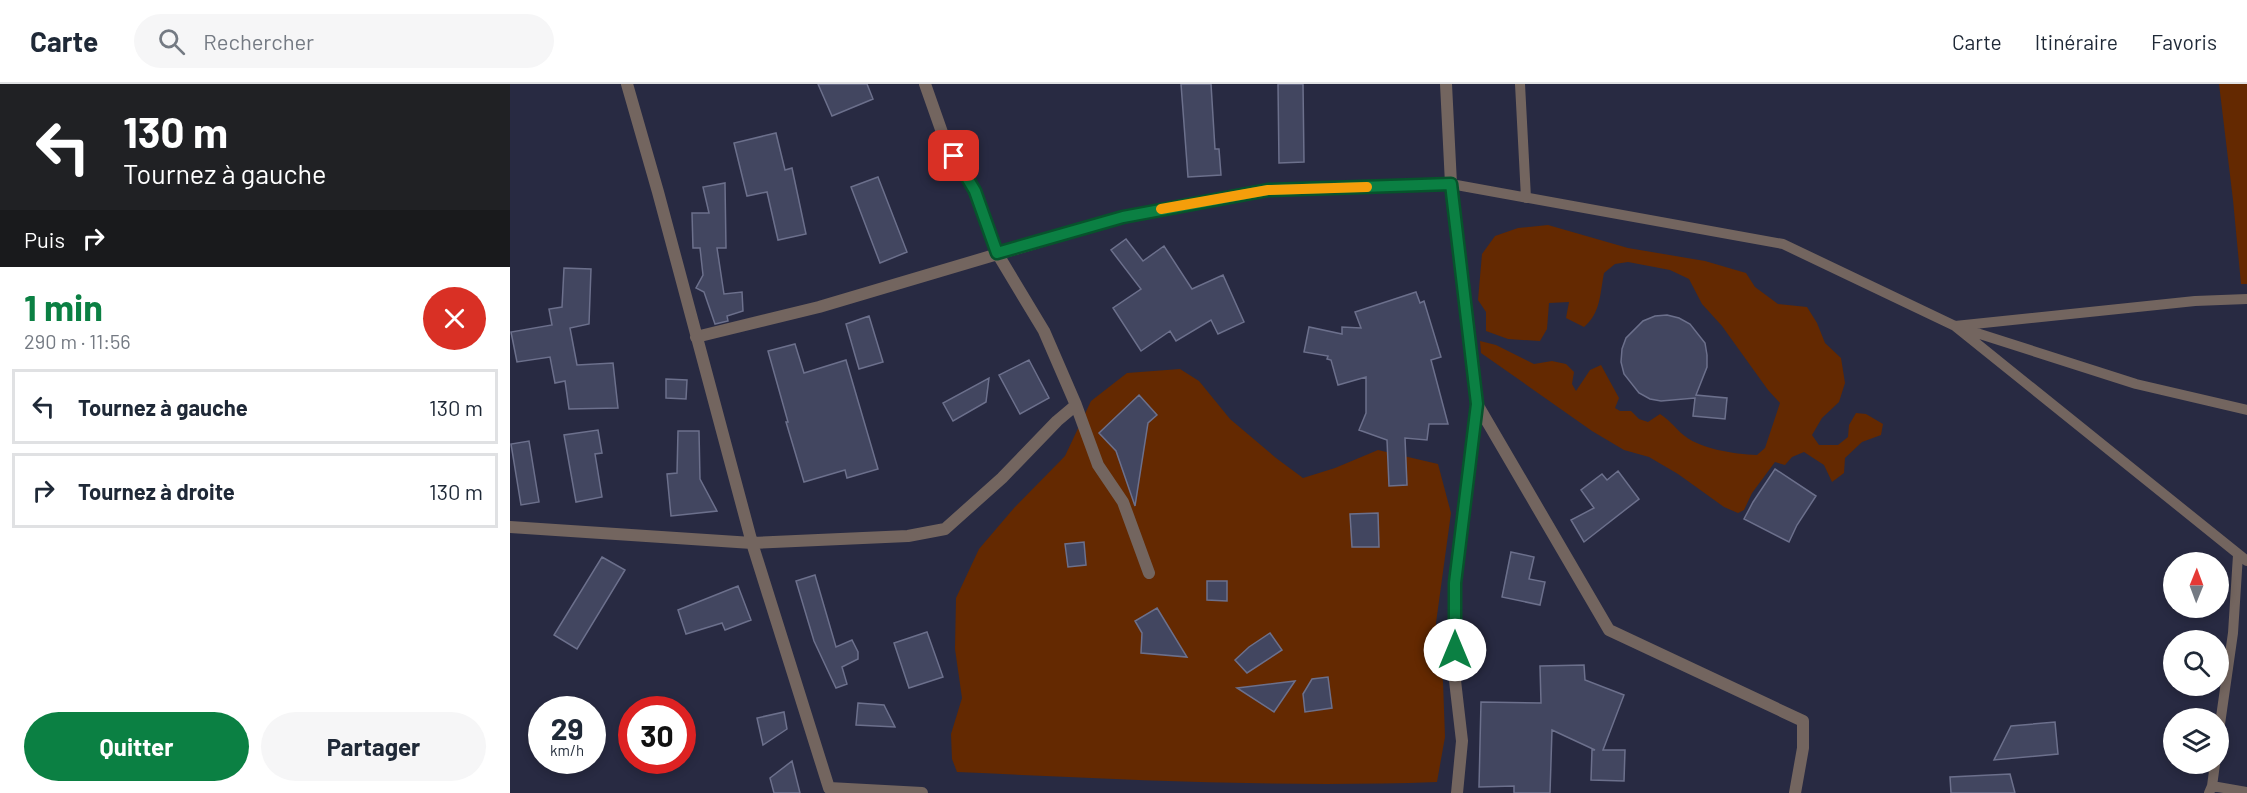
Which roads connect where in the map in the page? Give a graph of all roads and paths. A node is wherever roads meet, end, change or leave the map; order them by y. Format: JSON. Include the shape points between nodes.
{"nodes":[{"id":1,"x":627,"y":84,"type":"edge"},
{"id":2,"x":925,"y":84,"type":"edge"},
{"id":3,"x":1446,"y":84,"type":"edge"},
{"id":4,"x":1520,"y":84,"type":"edge"},
{"id":5,"x":1451,"y":184,"type":"junction"},
{"id":6,"x":1526,"y":198,"type":"junction"},
{"id":7,"x":997,"y":253,"type":"junction"},
{"id":8,"x":2247,"y":299,"type":"edge"},
{"id":9,"x":1955,"y":326,"type":"junction"},
{"id":10,"x":696,"y":337,"type":"junction"},
{"id":11,"x":1477,"y":404,"type":"junction"},
{"id":12,"x":1076,"y":405,"type":"junction"},
{"id":13,"x":2247,"y":410,"type":"edge"},
{"id":14,"x":510,"y":527,"type":"edge"},
{"id":15,"x":752,"y":543,"type":"junction"},
{"id":16,"x":2242,"y":558,"type":"edge"},
{"id":17,"x":1149,"y":573,"type":"dead end"},
{"id":18,"x":2222,"y":708,"type":"edge"},
{"id":19,"x":2213,"y":774,"type":"edge"},
{"id":20,"x":2210,"y":789,"type":"edge"},
{"id":21,"x":2247,"y":792,"type":"edge"},
{"id":22,"x":922,"y":793,"type":"edge"},
{"id":23,"x":1457,"y":793,"type":"edge"},
{"id":24,"x":1795,"y":793,"type":"edge"}],
"edges":[{"from":1,"to":10,"type":"street"},
{"from":2,"to":7,"type":"street","via":[[944,138],[975,191]]},
{"from":3,"to":5,"type":"street"},
{"from":4,"to":6,"type":"lane"},
{"from":5,"to":6,"type":"lane"},
{"from":5,"to":7,"type":"street","via":[[1268,190],[1123,217]]},
{"from":5,"to":11,"type":"street"},
{"from":6,"to":9,"type":"lane","via":[[1782,244]]},
{"from":7,"to":10,"type":"street","via":[[819,307]]},
{"from":7,"to":12,"type":"street","via":[[1044,331]]},
{"from":8,"to":9,"type":"lane"},
{"from":9,"to":13,"type":"lane","via":[[2136,384]]},
{"from":9,"to":16,"type":"lane"},
{"from":10,"to":15,"type":"street"},
{"from":11,"to":23,"type":"street","via":[[1455,583],[1454,672],[1462,741]]},
{"from":11,"to":24,"type":"street","via":[[1609,630],[1803,721]]},
{"from":12,"to":15,"type":"street","via":[[945,530],[908,536]]},
{"from":12,"to":17,"type":"street","via":[[1098,465],[1123,502]]},
{"from":14,"to":15,"type":"street"},
{"from":15,"to":22,"type":"street","via":[[829,788]]},
{"from":16,"to":18,"type":"lane"},
{"from":19,"to":20,"type":"lane"},
{"from":20,"to":21,"type":"lane"}]}
